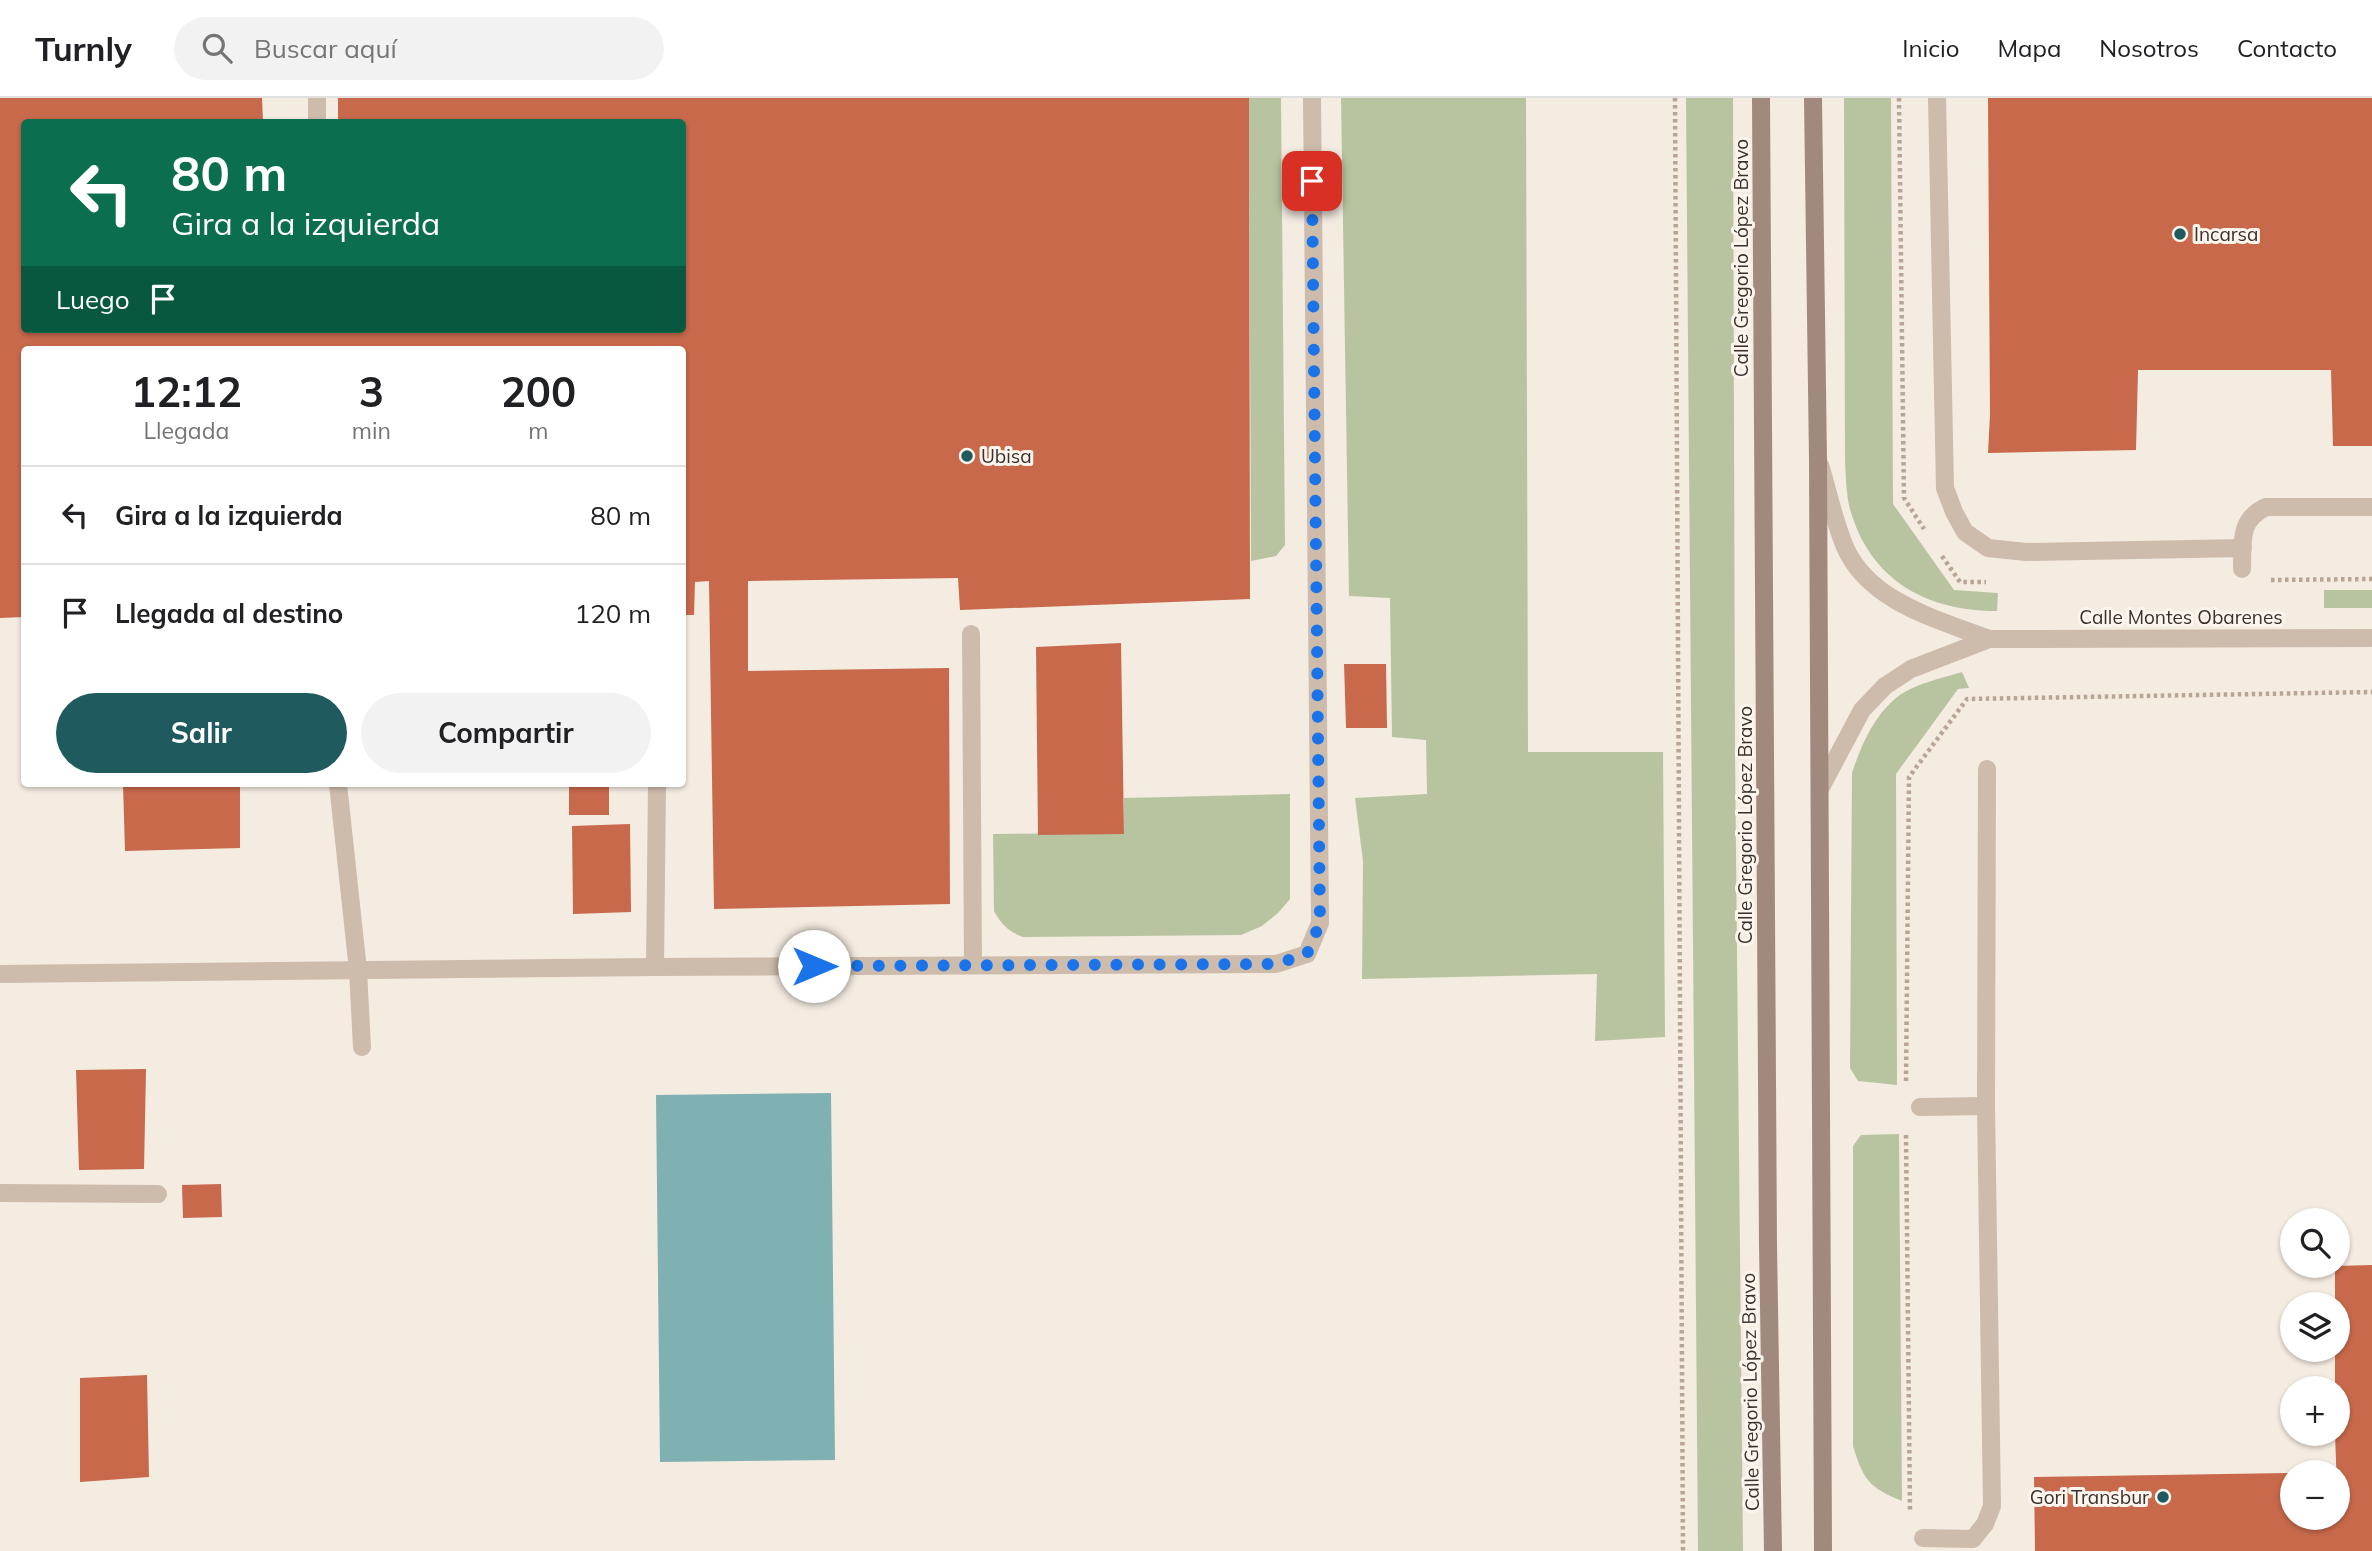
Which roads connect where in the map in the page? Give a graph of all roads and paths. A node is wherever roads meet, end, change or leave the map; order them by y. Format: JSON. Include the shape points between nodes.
{"nodes":[{"id":1,"x":317,"y":98,"type":"edge"},
{"id":2,"x":1312,"y":98,"type":"edge"},
{"id":3,"x":1675,"y":98,"type":"edge"},
{"id":4,"x":1761,"y":98,"type":"edge"},
{"id":5,"x":1813,"y":98,"type":"edge"},
{"id":6,"x":1899,"y":98,"type":"edge"},
{"id":7,"x":1937,"y":98,"type":"edge"},
{"id":8,"x":317,"y":119,"type":"edge"},
{"id":9,"x":1818,"y":460,"type":"junction"},
{"id":10,"x":2372,"y":507,"type":"edge"},
{"id":11,"x":1925,"y":530,"type":"dead end"},
{"id":12,"x":2243,"y":548,"type":"junction"},
{"id":13,"x":1939,"y":551,"type":"dead end"},
{"id":14,"x":2242,"y":569,"type":"dead end"},
{"id":15,"x":2372,"y":579,"type":"edge"},
{"id":16,"x":2268,"y":580,"type":"dead end"},
{"id":17,"x":1986,"y":582,"type":"dead end"},
{"id":18,"x":971,"y":634,"type":"dead end"},
{"id":19,"x":2372,"y":638,"type":"edge"},
{"id":20,"x":1989,"y":639,"type":"junction"},
{"id":21,"x":1987,"y":769,"type":"dead end"},
{"id":22,"x":338,"y":787,"type":"edge"},
{"id":23,"x":657,"y":787,"type":"edge"},
{"id":24,"x":1820,"y":789,"type":"junction"},
{"id":25,"x":973,"y":965,"type":"junction"},
{"id":26,"x":655,"y":967,"type":"junction"},
{"id":27,"x":358,"y":970,"type":"junction"},
{"id":28,"x":0,"y":974,"type":"edge"},
{"id":29,"x":362,"y":1047,"type":"dead end"},
{"id":30,"x":1986,"y":1106,"type":"junction"},
{"id":31,"x":1920,"y":1107,"type":"dead end"},
{"id":32,"x":0,"y":1193,"type":"edge"},
{"id":33,"x":158,"y":1194,"type":"dead end"},
{"id":34,"x":1923,"y":1538,"type":"dead end"},
{"id":35,"x":1683,"y":1551,"type":"edge"},
{"id":36,"x":1773,"y":1551,"type":"edge"},
{"id":37,"x":1824,"y":1551,"type":"edge"}],
"edges":[{"from":1,"to":8,"type":"street"},
{"from":2,"to":25,"type":"street","via":[[1320,923],[1307,954],[1276,964]]},
{"from":3,"to":35,"type":"path"},
{"from":4,"to":36,"type":"main road","name":"Calle Gregorio López Bravo"},
{"from":5,"to":9,"type":"main road"},
{"from":6,"to":11,"type":"path","via":[[1904,498]]},
{"from":7,"to":12,"type":"street","via":[[1945,488],[1965,532],[1988,548],[2025,552]]},
{"from":9,"to":20,"type":"street","name":"Calle Montes Obarenes","via":[[1845,548],[1868,581],[1921,612]]},
{"from":9,"to":24,"type":"main road"},
{"from":10,"to":12,"type":"street","via":[[2266,507],[2255,512],[2244,527]]},
{"from":12,"to":14,"type":"street"},
{"from":13,"to":17,"type":"path","via":[[1960,582]]},
{"from":15,"to":16,"type":"path"},
{"from":18,"to":25,"type":"street"},
{"from":19,"to":20,"type":"street","name":"Calle Montes Obarenes"},
{"from":20,"to":24,"type":"street","name":"Calle Montes Obarenes","via":[[1911,669],[1885,686],[1862,710]]},
{"from":21,"to":30,"type":"street"},
{"from":22,"to":27,"type":"street"},
{"from":23,"to":26,"type":"street"},
{"from":24,"to":37,"type":"main road"},
{"from":25,"to":26,"type":"street"},
{"from":26,"to":27,"type":"street"},
{"from":27,"to":28,"type":"street"},
{"from":27,"to":29,"type":"street"},
{"from":30,"to":31,"type":"street"},
{"from":30,"to":34,"type":"street","via":[[1992,1506],[1986,1524],[1973,1539]]},
{"from":32,"to":33,"type":"street"}]}
